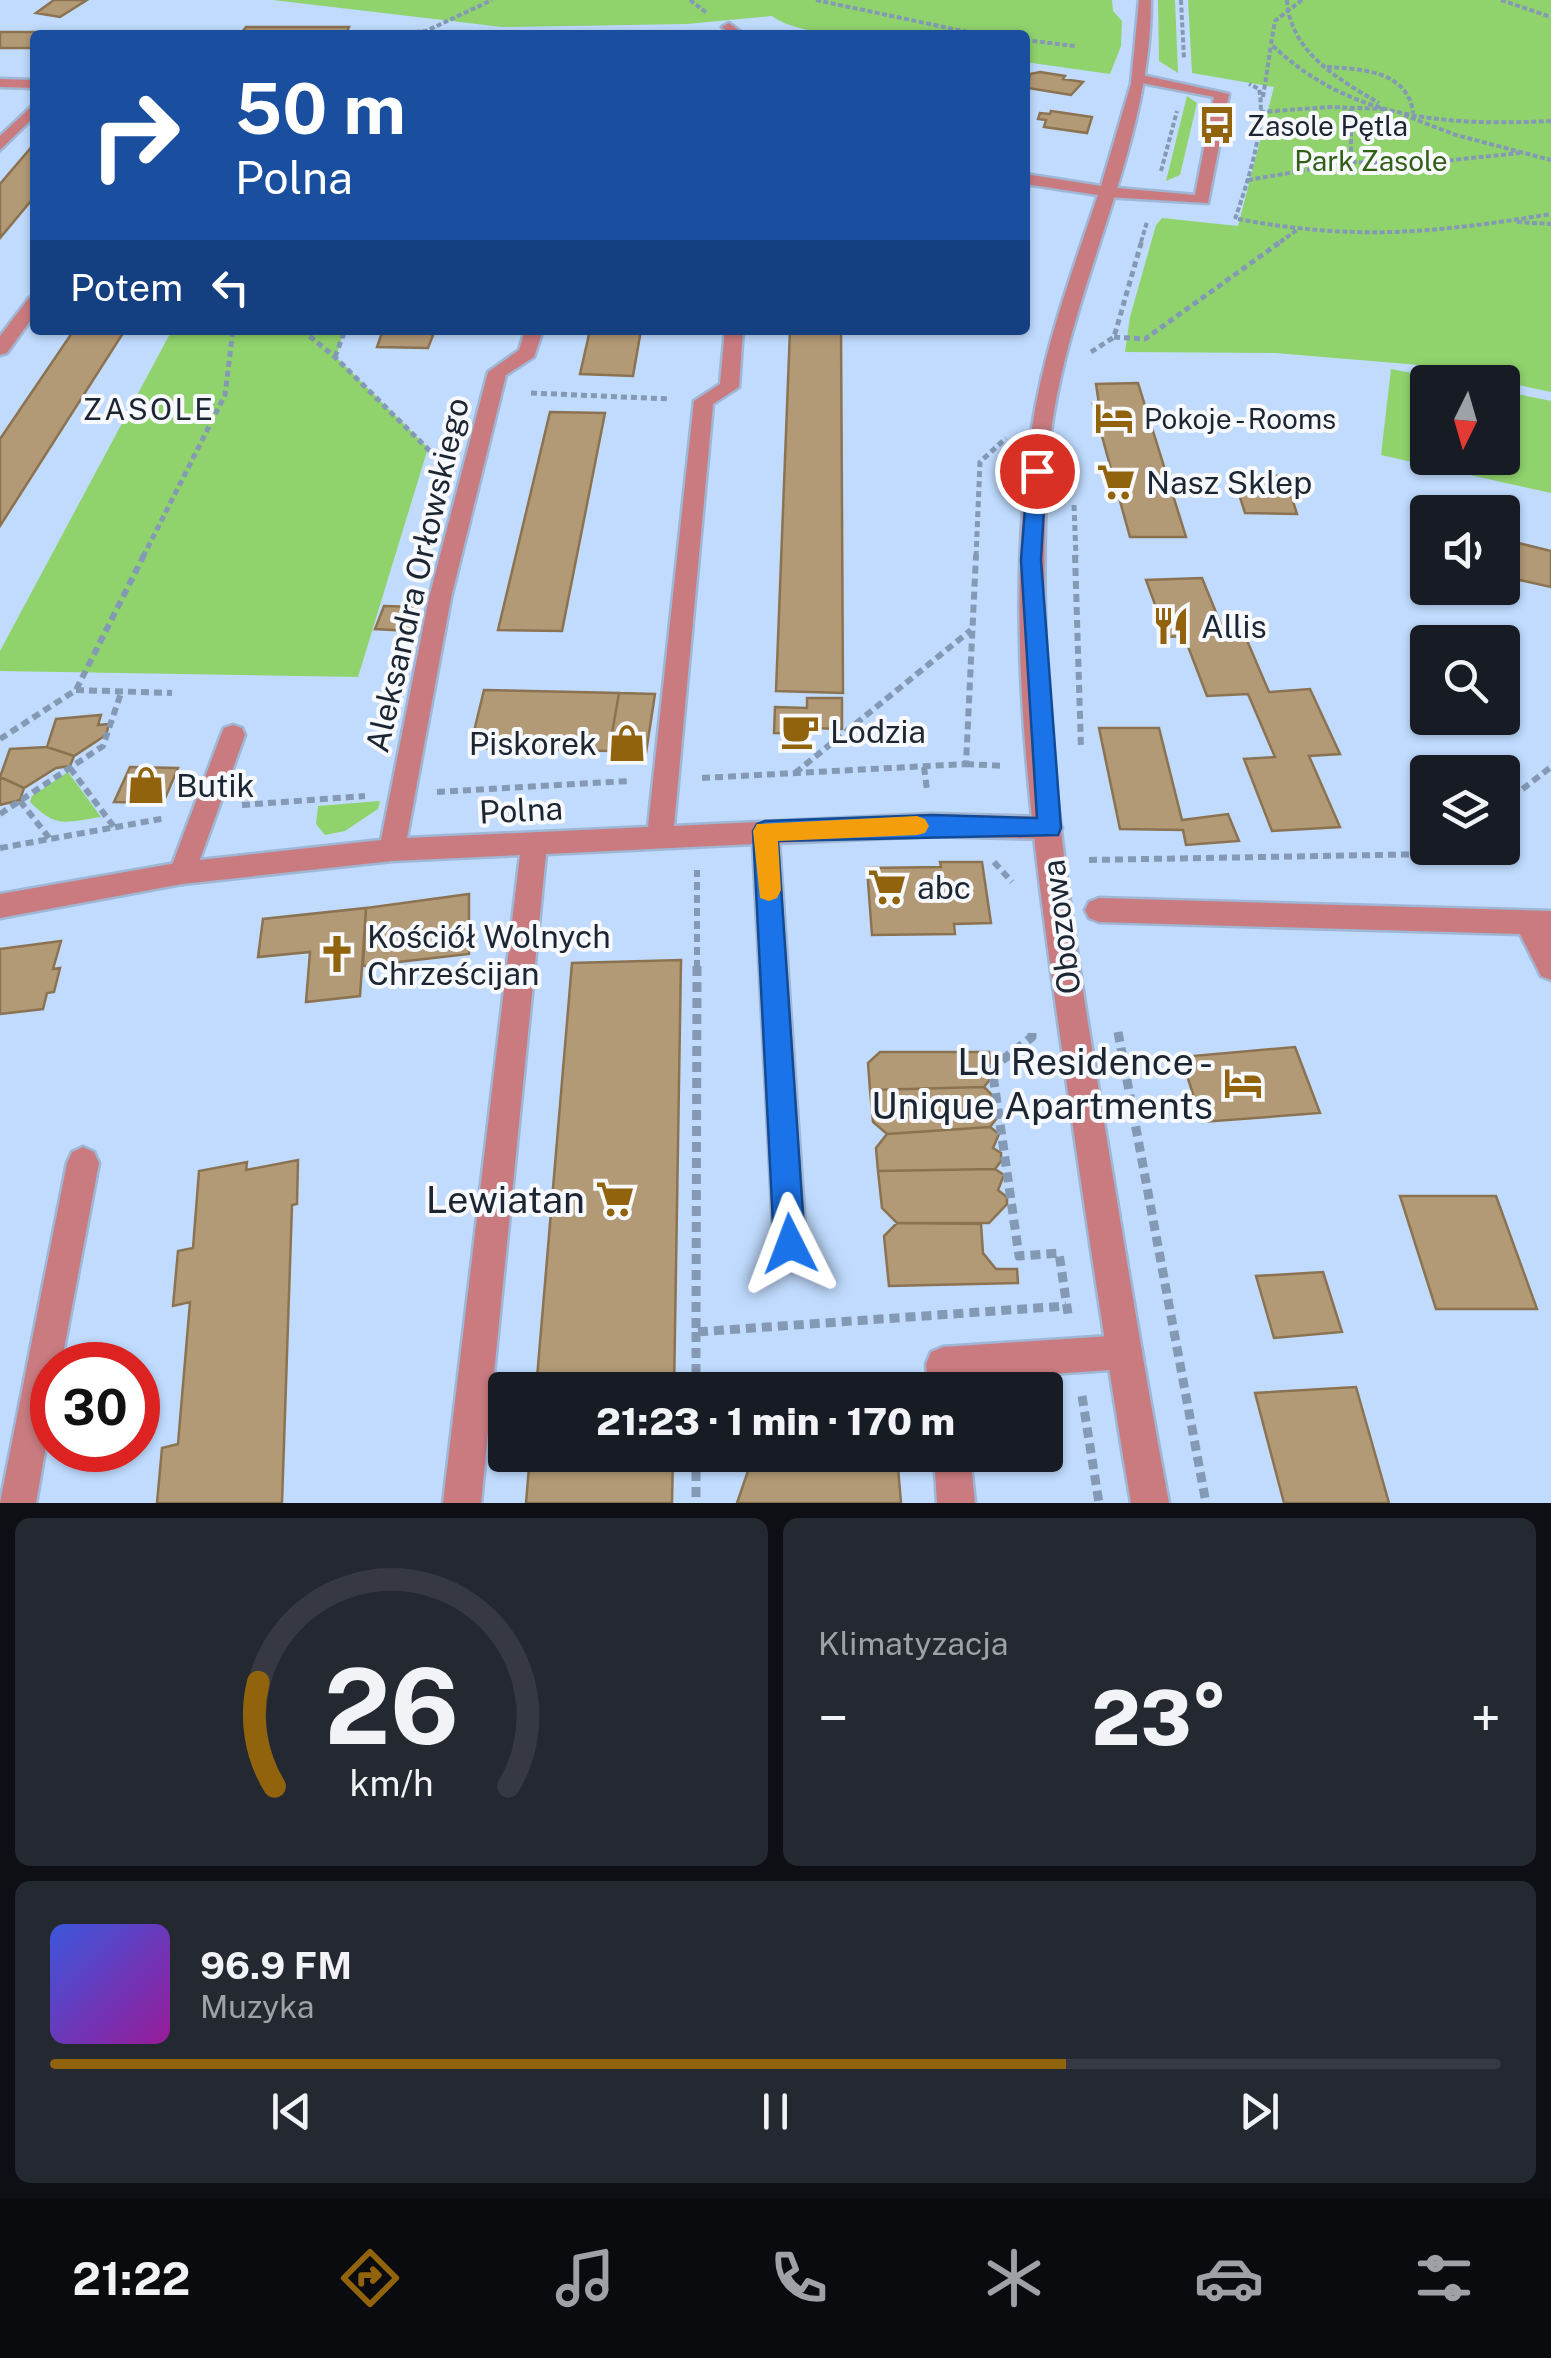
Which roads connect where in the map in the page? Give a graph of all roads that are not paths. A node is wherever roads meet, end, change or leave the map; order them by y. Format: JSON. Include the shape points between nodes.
{"nodes":[{"id":1,"x":1144,"y":0,"type":"edge"},
{"id":2,"x":1142,"y":80,"type":"junction"},
{"id":3,"x":0,"y":82,"type":"edge"},
{"id":4,"x":30,"y":84,"type":"edge"},
{"id":5,"x":30,"y":112,"type":"edge"},
{"id":6,"x":0,"y":145,"type":"edge"},
{"id":7,"x":1030,"y":180,"type":"edge"},
{"id":8,"x":1106,"y":192,"type":"junction"},
{"id":9,"x":30,"y":309,"type":"edge"},
{"id":10,"x":533,"y":335,"type":"edge"},
{"id":11,"x":734,"y":335,"type":"edge"},
{"id":12,"x":0,"y":349,"type":"edge"},
{"id":13,"x":232,"y":735,"type":"dead end"},
{"id":14,"x":1049,"y":828,"type":"junction"},
{"id":15,"x":765,"y":831,"type":"junction"},
{"id":16,"x":660,"y":838,"type":"junction"},
{"id":17,"x":534,"y":845,"type":"junction"},
{"id":18,"x":392,"y":850,"type":"junction"},
{"id":19,"x":182,"y":873,"type":"junction"},
{"id":20,"x":0,"y":906,"type":"edge"},
{"id":21,"x":1099,"y":910,"type":"road end"},
{"id":22,"x":1540,"y":923,"type":"edge"},
{"id":23,"x":1551,"y":967,"type":"edge"},
{"id":24,"x":83,"y":1163,"type":"dead end"},
{"id":25,"x":790,"y":1244,"type":"dead end"},
{"id":26,"x":1125,"y":1352,"type":"junction"},
{"id":27,"x":944,"y":1372,"type":"edge"},
{"id":28,"x":953,"y":1472,"type":"edge"},
{"id":29,"x":17,"y":1503,"type":"edge"},
{"id":30,"x":462,"y":1503,"type":"edge"},
{"id":31,"x":956,"y":1503,"type":"edge"},
{"id":32,"x":1150,"y":1503,"type":"edge"}],
"edges":[{"from":1,"to":2,"type":"street","name":"Obozowa"},
{"from":2,"to":8,"type":"street","name":"Obozowa"},
{"from":2,"to":8,"type":"street","via":[[1222,94],[1202,200]]},
{"from":3,"to":4,"type":"street"},
{"from":5,"to":6,"type":"street"},
{"from":7,"to":8,"type":"street"},
{"from":8,"to":14,"type":"street","name":"Obozowa","via":[[1064,321],[1038,453],[1031,560]]},
{"from":9,"to":12,"type":"street"},
{"from":10,"to":18,"type":"street","name":"Aleksandra Orłowskiego","via":[[528,353],[497,372],[440,598]]},
{"from":11,"to":16,"type":"street","via":[[729,387],[704,401]]},
{"from":13,"to":19,"type":"street"},
{"from":14,"to":15,"type":"street","name":"Polna"},
{"from":14,"to":26,"type":"street","name":"Obozowa"},
{"from":15,"to":16,"type":"street","name":"Polna"},
{"from":15,"to":25,"type":"street"},
{"from":16,"to":17,"type":"street","name":"Polna"},
{"from":17,"to":18,"type":"street","name":"Polna"},
{"from":17,"to":30,"type":"street"},
{"from":18,"to":19,"type":"street","name":"Polna"},
{"from":19,"to":20,"type":"street","name":"Polna"},
{"from":21,"to":22,"type":"street"},
{"from":22,"to":23,"type":"street"},
{"from":24,"to":29,"type":"street"},
{"from":26,"to":27,"type":"street","via":[[943,1364]]},
{"from":26,"to":32,"type":"street","name":"Obozowa"},
{"from":28,"to":31,"type":"street"}]}
